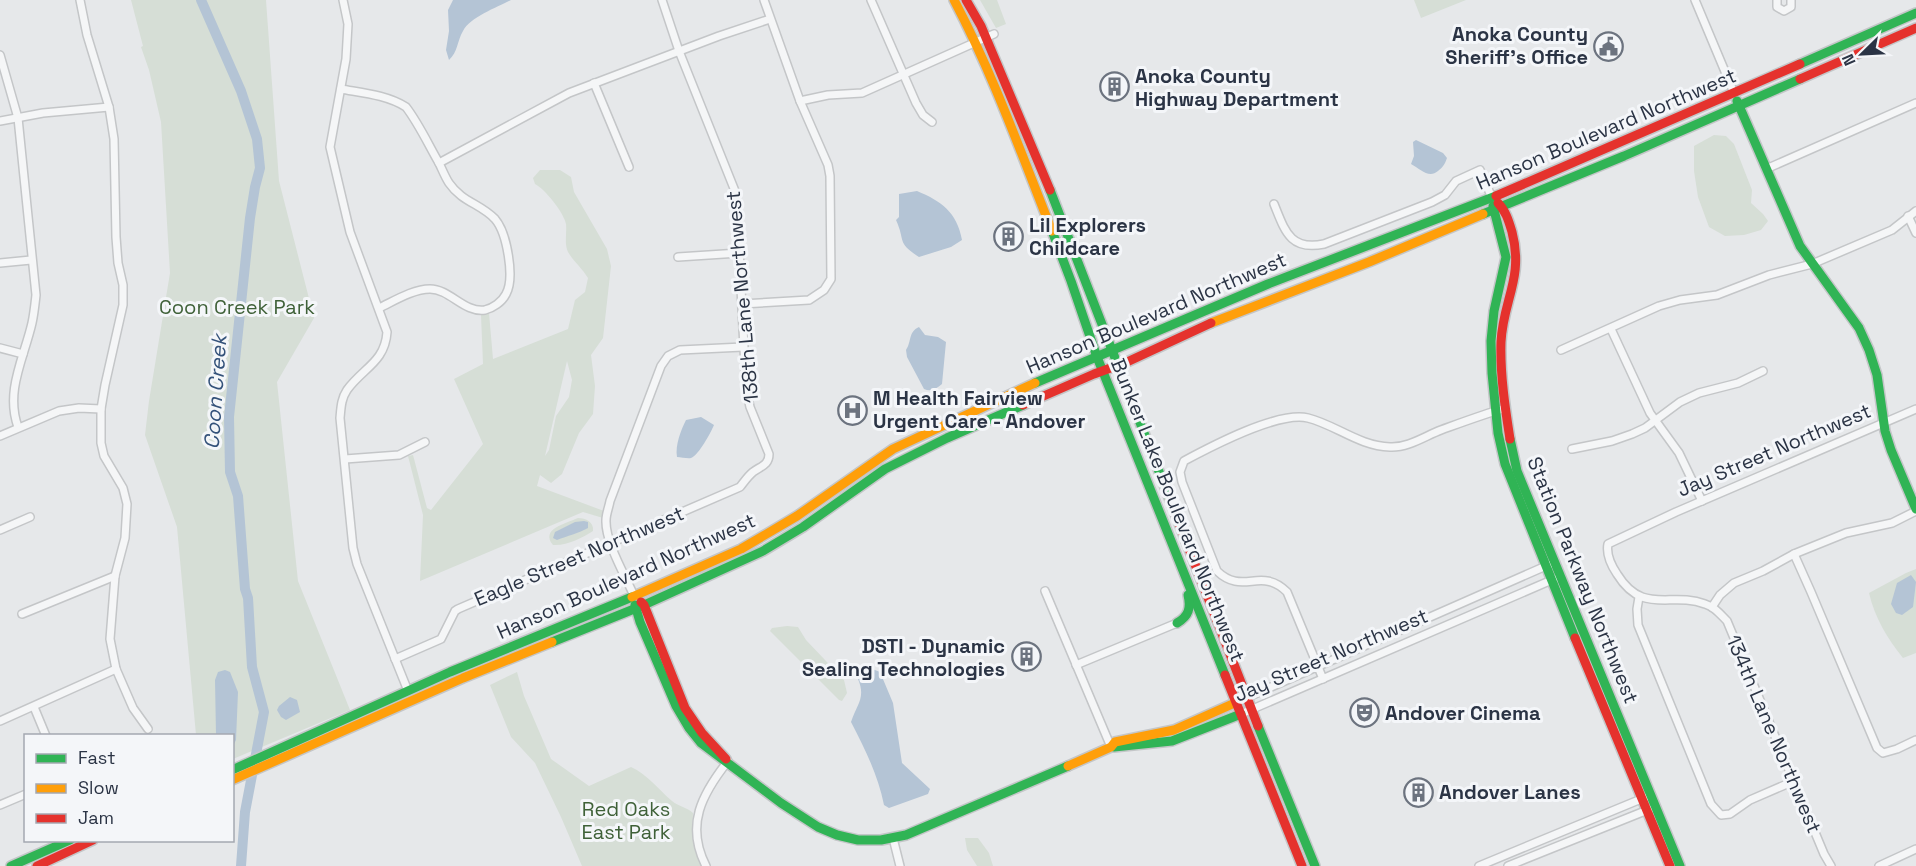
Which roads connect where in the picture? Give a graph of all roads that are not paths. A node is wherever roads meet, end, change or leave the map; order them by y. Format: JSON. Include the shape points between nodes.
{"nodes":[{"id":1,"x":80,"y":0,"type":"edge"},
{"id":2,"x":343,"y":0,"type":"edge"},
{"id":3,"x":662,"y":0,"type":"edge"},
{"id":4,"x":764,"y":0,"type":"edge"},
{"id":5,"x":871,"y":0,"type":"edge"},
{"id":6,"x":954,"y":0,"type":"edge"},
{"id":7,"x":966,"y":0,"type":"edge"},
{"id":8,"x":1695,"y":0,"type":"edge"},
{"id":9,"x":1777,"y":0,"type":"edge"},
{"id":10,"x":1791,"y":0,"type":"edge"},
{"id":11,"x":1916,"y":13,"type":"edge"},
{"id":12,"x":770,"y":19,"type":"junction"},
{"id":13,"x":1916,"y":27,"type":"edge"},
{"id":14,"x":990,"y":36,"type":"junction"},
{"id":15,"x":976,"y":42,"type":"junction"},
{"id":16,"x":679,"y":51,"type":"junction"},
{"id":17,"x":0,"y":55,"type":"edge"},
{"id":18,"x":903,"y":75,"type":"junction"},
{"id":19,"x":594,"y":83,"type":"junction"},
{"id":20,"x":341,"y":89,"type":"junction"},
{"id":21,"x":1734,"y":93,"type":"junction"},
{"id":22,"x":800,"y":101,"type":"junction"},
{"id":23,"x":1916,"y":103,"type":"edge"},
{"id":24,"x":1740,"y":106,"type":"junction"},
{"id":25,"x":109,"y":107,"type":"junction"},
{"id":26,"x":18,"y":118,"type":"junction"},
{"id":27,"x":0,"y":121,"type":"edge"},
{"id":28,"x":932,"y":122,"type":"dead end"},
{"id":29,"x":439,"y":164,"type":"junction"},
{"id":30,"x":629,"y":167,"type":"dead end"},
{"id":31,"x":1766,"y":169,"type":"junction"},
{"id":32,"x":1492,"y":198,"type":"junction"},
{"id":33,"x":1274,"y":204,"type":"dead end"},
{"id":34,"x":1498,"y":209,"type":"junction"},
{"id":35,"x":1916,"y":211,"type":"edge"},
{"id":36,"x":1908,"y":216,"type":"junction"},
{"id":37,"x":1916,"y":233,"type":"edge"},
{"id":38,"x":739,"y":253,"type":"junction"},
{"id":39,"x":678,"y":257,"type":"dead end"},
{"id":40,"x":32,"y":260,"type":"junction"},
{"id":41,"x":0,"y":263,"type":"edge"},
{"id":42,"x":1812,"y":264,"type":"junction"},
{"id":43,"x":741,"y":304,"type":"junction"},
{"id":44,"x":379,"y":308,"type":"junction"},
{"id":45,"x":1611,"y":329,"type":"junction"},
{"id":46,"x":743,"y":347,"type":"junction"},
{"id":47,"x":0,"y":348,"type":"edge"},
{"id":48,"x":1561,"y":350,"type":"dead end"},
{"id":49,"x":1111,"y":351,"type":"junction"},
{"id":50,"x":23,"y":354,"type":"junction"},
{"id":51,"x":1096,"y":357,"type":"junction"},
{"id":52,"x":1117,"y":366,"type":"junction"},
{"id":53,"x":1102,"y":370,"type":"junction"},
{"id":54,"x":1763,"y":371,"type":"dead end"},
{"id":55,"x":1506,"y":408,"type":"junction"},
{"id":56,"x":101,"y":409,"type":"junction"},
{"id":57,"x":1916,"y":409,"type":"edge"},
{"id":58,"x":1496,"y":411,"type":"junction"},
{"id":59,"x":1655,"y":420,"type":"junction"},
{"id":60,"x":1883,"y":423,"type":"junction"},
{"id":61,"x":18,"y":427,"type":"junction"},
{"id":62,"x":0,"y":436,"type":"edge"},
{"id":63,"x":424,"y":442,"type":"dead end"},
{"id":64,"x":1572,"y":449,"type":"dead end"},
{"id":65,"x":345,"y":459,"type":"junction"},
{"id":66,"x":769,"y":459,"type":"joint"},
{"id":67,"x":1702,"y":501,"type":"junction"},
{"id":68,"x":1916,"y":510,"type":"edge"},
{"id":69,"x":30,"y":517,"type":"dead end"},
{"id":70,"x":0,"y":530,"type":"edge"},
{"id":71,"x":611,"y":542,"type":"junction"},
{"id":72,"x":1176,"y":552,"type":"junction"},
{"id":73,"x":1794,"y":554,"type":"junction"},
{"id":74,"x":1556,"y":562,"type":"junction"},
{"id":75,"x":1546,"y":567,"type":"junction"},
{"id":76,"x":115,"y":576,"type":"junction"},
{"id":77,"x":1561,"y":576,"type":"junction"},
{"id":78,"x":1551,"y":580,"type":"junction"},
{"id":79,"x":1045,"y":591,"type":"dead end"},
{"id":80,"x":634,"y":596,"type":"junction"},
{"id":81,"x":1639,"y":597,"type":"junction"},
{"id":82,"x":1712,"y":607,"type":"junction"},
{"id":83,"x":639,"y":610,"type":"junction"},
{"id":84,"x":22,"y":614,"type":"dead end"},
{"id":85,"x":1177,"y":623,"type":"joint"},
{"id":86,"x":395,"y":658,"type":"junction"},
{"id":87,"x":1076,"y":665,"type":"junction"},
{"id":88,"x":1318,"y":667,"type":"junction"},
{"id":89,"x":116,"y":669,"type":"junction"},
{"id":90,"x":1323,"y":679,"type":"junction"},
{"id":91,"x":408,"y":691,"type":"junction"},
{"id":92,"x":1247,"y":698,"type":"junction"},
{"id":93,"x":1237,"y":702,"type":"junction"},
{"id":94,"x":34,"y":707,"type":"junction"},
{"id":95,"x":1252,"y":710,"type":"junction"},
{"id":96,"x":1241,"y":714,"type":"junction"},
{"id":97,"x":0,"y":722,"type":"edge"},
{"id":98,"x":148,"y":729,"type":"dead end"},
{"id":99,"x":46,"y":734,"type":"edge"},
{"id":100,"x":1916,"y":740,"type":"edge"},
{"id":101,"x":1111,"y":747,"type":"junction"},
{"id":102,"x":276,"y":756,"type":"junction"},
{"id":103,"x":728,"y":761,"type":"junction"},
{"id":104,"x":234,"y":776,"type":"edge"},
{"id":105,"x":1794,"y":782,"type":"junction"},
{"id":106,"x":24,"y":795,"type":"edge"},
{"id":107,"x":1646,"y":797,"type":"junction"},
{"id":108,"x":0,"y":805,"type":"edge"},
{"id":109,"x":1650,"y":809,"type":"junction"},
{"id":110,"x":893,"y":838,"type":"junction"},
{"id":111,"x":65,"y":842,"type":"edge"},
{"id":112,"x":89,"y":842,"type":"edge"},
{"id":113,"x":1916,"y":849,"type":"edge"},
{"id":114,"x":1674,"y":864,"type":"edge"},
{"id":115,"x":11,"y":866,"type":"edge"},
{"id":116,"x":37,"y":866,"type":"edge"},
{"id":117,"x":705,"y":866,"type":"edge"},
{"id":118,"x":900,"y":866,"type":"edge"},
{"id":119,"x":1302,"y":866,"type":"edge"},
{"id":120,"x":1315,"y":866,"type":"edge"},
{"id":121,"x":1479,"y":866,"type":"edge"},
{"id":122,"x":1508,"y":866,"type":"edge"},
{"id":123,"x":1831,"y":866,"type":"edge"},
{"id":124,"x":1879,"y":866,"type":"edge"}],
"edges":[{"from":1,"to":25,"type":"street"},
{"from":2,"to":20,"type":"street","via":[[348,38]]},
{"from":3,"to":16,"type":"street","name":"138th Lane Northwest"},
{"from":4,"to":12,"type":"street"},
{"from":5,"to":18,"type":"street"},
{"from":6,"to":15,"type":"main road","name":"Bunker Lake Boulevard Northwest"},
{"from":7,"to":14,"type":"main road","name":"Bunker Lake Boulevard Northwest"},
{"from":8,"to":21,"type":"street"},
{"from":9,"to":10,"type":"street","via":[[1777,8],[1784,11],[1791,7]]},
{"from":11,"to":21,"type":"main road","name":"Hanson Boulevard Northwest"},
{"from":12,"to":16,"type":"street"},
{"from":12,"to":22,"type":"street"},
{"from":13,"to":24,"type":"main road","name":"Hanson Boulevard Northwest"},
{"from":14,"to":15,"type":"street"},
{"from":14,"to":49,"type":"main road","name":"Bunker Lake Boulevard Northwest","via":[[992,52]]},
{"from":15,"to":18,"type":"street"},
{"from":15,"to":51,"type":"main road","name":"Bunker Lake Boulevard Northwest","via":[[1071,281]]},
{"from":16,"to":19,"type":"street"},
{"from":16,"to":38,"type":"street","name":"138th Lane Northwest","via":[[735,191]]},
{"from":17,"to":26,"type":"street"},
{"from":18,"to":22,"type":"street","via":[[862,93],[828,94]]},
{"from":18,"to":28,"type":"street","via":[[923,115]]},
{"from":19,"to":29,"type":"street"},
{"from":19,"to":30,"type":"street"},
{"from":20,"to":29,"type":"street","via":[[381,96],[406,107]]},
{"from":20,"to":44,"type":"street","via":[[330,147],[350,232]]},
{"from":21,"to":24,"type":"main road"},
{"from":21,"to":32,"type":"main road","name":"Hanson Boulevard Northwest"},
{"from":22,"to":43,"type":"street","via":[[830,176],[831,279],[824,290],[809,300]]},
{"from":23,"to":31,"type":"street"},
{"from":24,"to":31,"type":"main road"},
{"from":24,"to":34,"type":"main road","name":"Hanson Boulevard Northwest"},
{"from":25,"to":26,"type":"street"},
{"from":25,"to":56,"type":"street","via":[[123,305]]},
{"from":26,"to":27,"type":"street"},
{"from":26,"to":40,"type":"street"},
{"from":29,"to":44,"type":"street","via":[[457,194],[495,219],[508,252],[506,295],[498,304],[475,310],[432,289]]},
{"from":31,"to":42,"type":"main road"},
{"from":32,"to":33,"type":"street","name":"Station Parkway Northwest","via":[[1480,170],[1456,181],[1445,195],[1432,202],[1314,246],[1290,238]]},
{"from":32,"to":34,"type":"main road","name":"Station Parkway Northwest"},
{"from":32,"to":49,"type":"main road","name":"Hanson Boulevard Northwest"},
{"from":34,"to":52,"type":"main road","name":"Hanson Boulevard Northwest","via":[[1207,325]]},
{"from":34,"to":55,"type":"main road","name":"Station Parkway Northwest","via":[[1511,230],[1517,263],[1501,342]]},
{"from":34,"to":58,"type":"main road","name":"Station Parkway Northwest","via":[[1506,257],[1491,328]]},
{"from":35,"to":36,"type":"street"},
{"from":36,"to":37,"type":"street"},
{"from":36,"to":42,"type":"street","via":[[1892,230]]},
{"from":38,"to":39,"type":"street"},
{"from":38,"to":43,"type":"street","name":"138th Lane Northwest"},
{"from":40,"to":41,"type":"street"},
{"from":40,"to":50,"type":"street","via":[[36,295]]},
{"from":42,"to":45,"type":"street","via":[[1717,295],[1659,306]]},
{"from":42,"to":60,"type":"main road","via":[[1859,328],[1869,350],[1877,375]]},
{"from":43,"to":46,"type":"street","name":"138th Lane Northwest"},
{"from":44,"to":65,"type":"street","via":[[387,332],[382,353],[347,391],[341,404]]},
{"from":45,"to":48,"type":"street"},
{"from":45,"to":59,"type":"street"},
{"from":46,"to":66,"type":"street","name":"138th Lane Northwest","via":[[747,398]]},
{"from":46,"to":71,"type":"street","via":[[680,350],[666,358],[610,501],[606,518]]},
{"from":47,"to":50,"type":"street"},
{"from":49,"to":51,"type":"main road","name":"Hanson Boulevard Northwest"},
{"from":49,"to":52,"type":"main road","name":"Bunker Lake Boulevard Northwest"},
{"from":50,"to":61,"type":"street","via":[[14,393],[13,412]]},
{"from":51,"to":53,"type":"main road","name":"Bunker Lake Boulevard Northwest"},
{"from":51,"to":80,"type":"main road","name":"Hanson Boulevard Northwest","via":[[913,438],[764,537]]},
{"from":52,"to":53,"type":"main road","name":"Hanson Boulevard Northwest"},
{"from":52,"to":92,"type":"main road","name":"Bunker Lake Boulevard Northwest"},
{"from":53,"to":72,"type":"main road","name":"Bunker Lake Boulevard Northwest"},
{"from":53,"to":83,"type":"main road","name":"Hanson Boulevard Northwest","via":[[905,458],[763,551]]},
{"from":54,"to":59,"type":"street","via":[[1699,393]]},
{"from":55,"to":58,"type":"street"},
{"from":55,"to":74,"type":"main road","name":"Station Parkway Northwest","via":[[1517,471]]},
{"from":56,"to":61,"type":"street","via":[[59,411]]},
{"from":56,"to":76,"type":"street","via":[[104,456],[123,488],[127,504],[125,538]]},
{"from":57,"to":60,"type":"street","name":"Jay Street Northwest"},
{"from":58,"to":75,"type":"main road","name":"Station Parkway Northwest","via":[[1505,464]]},
{"from":58,"to":88,"type":"street","via":[[1390,447],[1368,444],[1308,418],[1291,417],[1214,445],[1184,461],[1180,472],[1217,571],[1238,583],[1270,580],[1280,585],[1287,592]]},
{"from":59,"to":64,"type":"street","via":[[1612,441]]},
{"from":59,"to":67,"type":"street","via":[[1679,453]]},
{"from":60,"to":67,"type":"street","name":"Jay Street Northwest"},
{"from":60,"to":68,"type":"main road"},
{"from":61,"to":62,"type":"street"},
{"from":63,"to":65,"type":"street","via":[[399,455]]},
{"from":65,"to":86,"type":"street","via":[[357,564]]},
{"from":66,"to":71,"type":"street","name":"Eagle Street Northwest","via":[[740,487]]},
{"from":67,"to":81,"type":"street","name":"Jay Street Northwest","via":[[1608,544],[1614,569]]},
{"from":68,"to":73,"type":"street","via":[[1892,523],[1846,533]]},
{"from":69,"to":70,"type":"street"},
{"from":71,"to":80,"type":"street"},
{"from":71,"to":86,"type":"street","name":"Eagle Street Northwest","via":[[458,609],[441,639]]},
{"from":72,"to":85,"type":"main road","via":[[1191,604],[1188,614]]},
{"from":72,"to":93,"type":"main road","name":"Bunker Lake Boulevard Northwest"},
{"from":73,"to":82,"type":"street","via":[[1734,583]]},
{"from":73,"to":100,"type":"street","via":[[1876,748],[1890,752]]},
{"from":74,"to":75,"type":"street","name":"Jay Street Northwest"},
{"from":74,"to":77,"type":"main road","name":"Station Parkway Northwest"},
{"from":75,"to":78,"type":"main road","name":"Station Parkway Northwest"},
{"from":75,"to":88,"type":"street","name":"Jay Street Northwest"},
{"from":76,"to":84,"type":"street"},
{"from":76,"to":89,"type":"street","via":[[110,639]]},
{"from":77,"to":78,"type":"street","name":"Jay Street Northwest"},
{"from":77,"to":107,"type":"main road","name":"Station Parkway Northwest"},
{"from":78,"to":90,"type":"street","name":"Jay Street Northwest"},
{"from":78,"to":107,"type":"main road","name":"Station Parkway Northwest"},
{"from":79,"to":87,"type":"street"},
{"from":80,"to":83,"type":"main road","name":"Jay Street Northwest"},
{"from":80,"to":91,"type":"main road","name":"Hanson Boulevard Northwest"},
{"from":81,"to":82,"type":"street"},
{"from":81,"to":105,"type":"street","via":[[1638,625],[1716,810],[1721,815],[1730,814],[1750,800]]},
{"from":82,"to":105,"type":"street","name":"134th Lane Northwest","via":[[1727,621],[1736,639]]},
{"from":83,"to":102,"type":"main road","name":"Hanson Boulevard Northwest"},
{"from":83,"to":103,"type":"main road","name":"Jay Street Northwest","via":[[685,708]]},
{"from":85,"to":87,"type":"street"},
{"from":86,"to":91,"type":"street"},
{"from":87,"to":101,"type":"street"},
{"from":88,"to":90,"type":"street"},
{"from":88,"to":92,"type":"street","name":"Jay Street Northwest"},
{"from":89,"to":94,"type":"street"},
{"from":89,"to":98,"type":"street","via":[[133,708]]},
{"from":90,"to":95,"type":"street","name":"Jay Street Northwest"},
{"from":91,"to":102,"type":"main road","name":"Hanson Boulevard Northwest"},
{"from":92,"to":93,"type":"street","name":"Jay Street Northwest"},
{"from":92,"to":95,"type":"main road","name":"Bunker Lake Boulevard Northwest"},
{"from":93,"to":96,"type":"main road","name":"Bunker Lake Boulevard Northwest"},
{"from":93,"to":101,"type":"main road","name":"Jay Street Northwest","via":[[1174,730],[1115,742]]},
{"from":94,"to":97,"type":"street"},
{"from":94,"to":99,"type":"street"},
{"from":95,"to":96,"type":"street","name":"Jay Street Northwest"},
{"from":95,"to":120,"type":"main road","name":"Bunker Lake Boulevard Northwest"},
{"from":96,"to":101,"type":"main road","name":"Jay Street Northwest","via":[[1172,741]]},
{"from":96,"to":119,"type":"main road","name":"Bunker Lake Boulevard Northwest"},
{"from":101,"to":110,"type":"main road","name":"Jay Street Northwest"},
{"from":102,"to":104,"type":"main road","name":"Hanson Boulevard Northwest"},
{"from":103,"to":110,"type":"main road","name":"Jay Street Northwest","via":[[793,813],[825,832],[864,841]]},
{"from":103,"to":117,"type":"street","via":[[705,793],[697,816],[697,838]]},
{"from":105,"to":123,"type":"street","name":"134th Lane Northwest"},
{"from":106,"to":108,"type":"street"},
{"from":107,"to":109,"type":"main road","name":"Station Parkway Northwest"},
{"from":107,"to":121,"type":"street"},
{"from":109,"to":114,"type":"main road","name":"Station Parkway Northwest"},
{"from":109,"to":122,"type":"street"},
{"from":110,"to":118,"type":"street"},
{"from":111,"to":115,"type":"main road"},
{"from":112,"to":116,"type":"main road"},
{"from":113,"to":124,"type":"street"}]}
